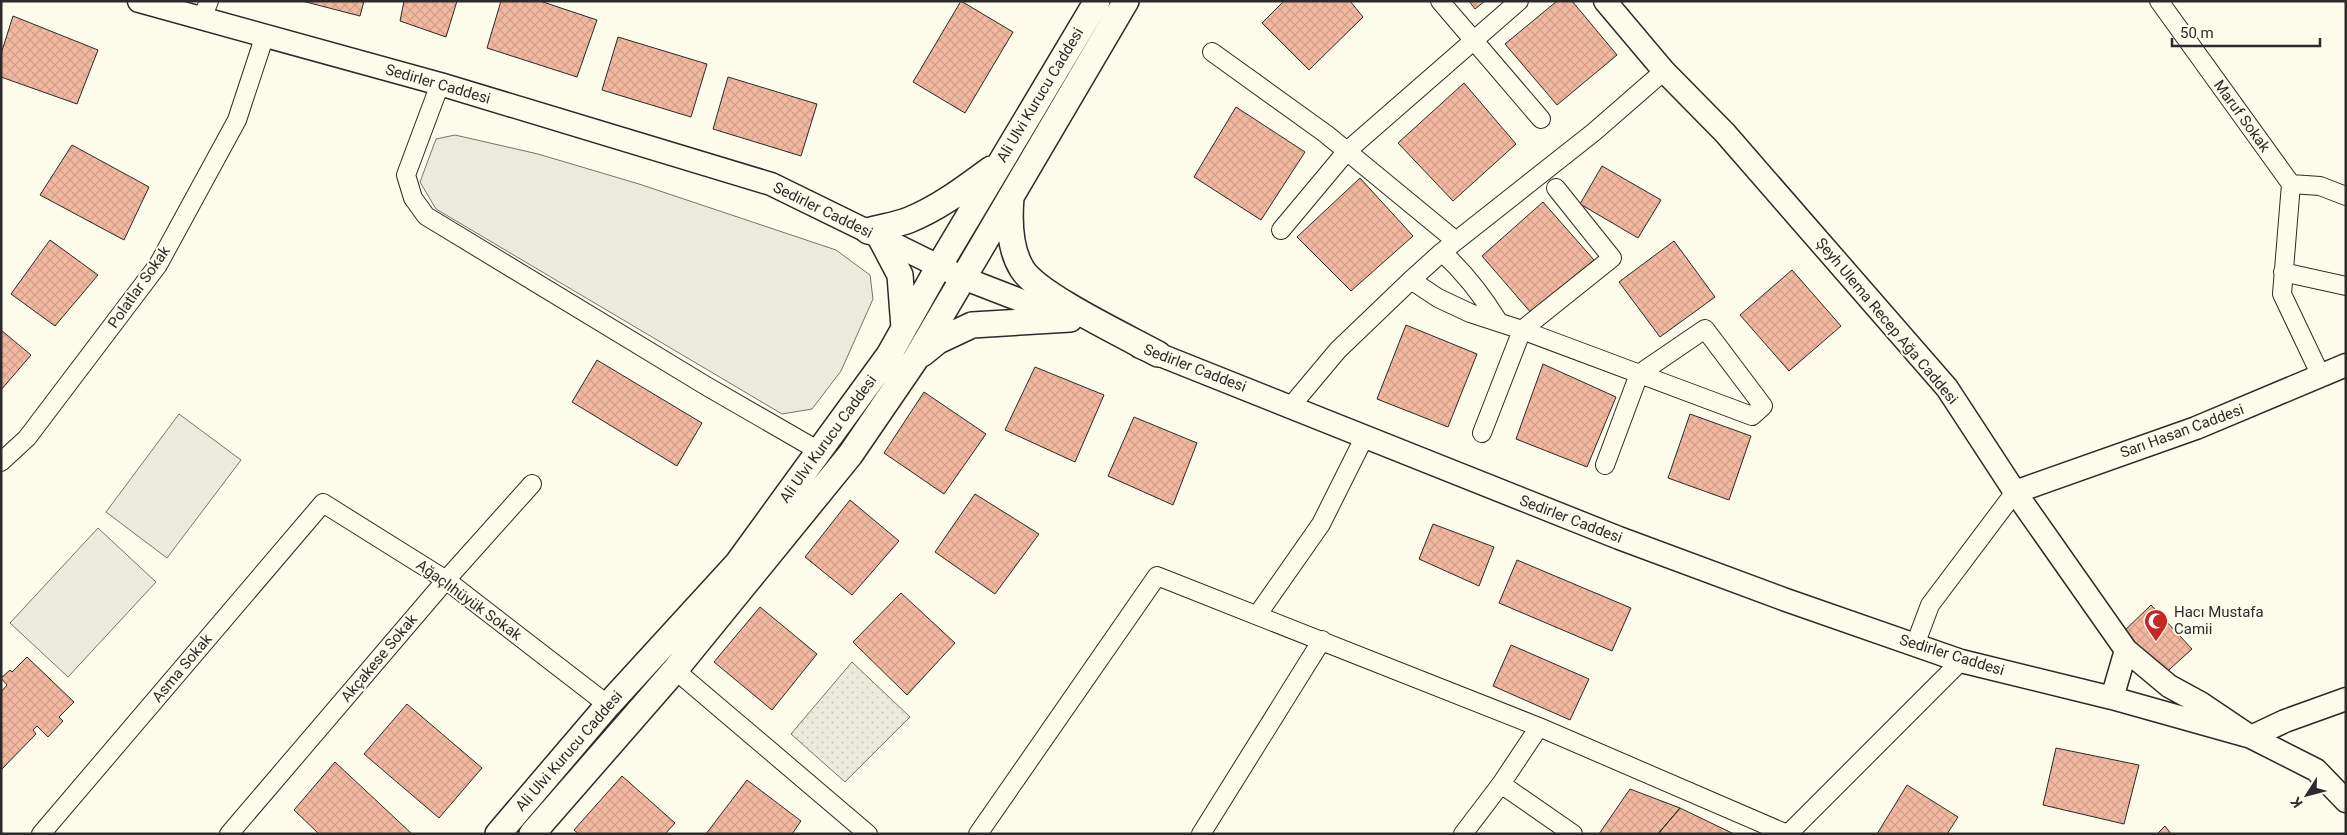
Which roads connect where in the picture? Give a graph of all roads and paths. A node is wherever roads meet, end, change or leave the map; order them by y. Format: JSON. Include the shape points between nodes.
{"nodes":[{"id":1,"x":139,"y":1,"type":"edge"},
{"id":2,"x":1096,"y":1,"type":"edge"},
{"id":3,"x":1126,"y":1,"type":"edge"},
{"id":4,"x":1440,"y":1,"type":"edge"},
{"id":5,"x":1519,"y":1,"type":"edge"},
{"id":6,"x":1605,"y":1,"type":"edge"},
{"id":7,"x":2159,"y":1,"type":"edge"},
{"id":8,"x":206,"y":9,"type":"edge"},
{"id":9,"x":265,"y":35,"type":"junction"},
{"id":10,"x":1474,"y":40,"type":"junction"},
{"id":11,"x":1212,"y":52,"type":"dead end"},
{"id":12,"x":1664,"y":70,"type":"junction"},
{"id":13,"x":440,"y":84,"type":"junction"},
{"id":14,"x":1541,"y":119,"type":"dead end"},
{"id":15,"x":1347,"y":151,"type":"junction"},
{"id":16,"x":1001,"y":162,"type":"junction"},
{"id":17,"x":2291,"y":184,"type":"junction"},
{"id":18,"x":1556,"y":188,"type":"dead end"},
{"id":19,"x":1011,"y":196,"type":"junction"},
{"id":20,"x":2346,"y":196,"type":"edge"},
{"id":21,"x":1281,"y":230,"type":"dead end"},
{"id":22,"x":874,"y":234,"type":"junction"},
{"id":23,"x":1449,"y":246,"type":"junction"},
{"id":24,"x":939,"y":266,"type":"junction"},
{"id":25,"x":2283,"y":272,"type":"junction"},
{"id":26,"x":963,"y":278,"type":"junction"},
{"id":27,"x":1411,"y":280,"type":"junction"},
{"id":28,"x":2346,"y":286,"type":"edge"},
{"id":29,"x":1070,"y":319,"type":"junction"},
{"id":30,"x":1498,"y":321,"type":"junction"},
{"id":31,"x":904,"y":328,"type":"junction"},
{"id":32,"x":1522,"y":330,"type":"junction"},
{"id":33,"x":1158,"y":354,"type":"junction"},
{"id":34,"x":915,"y":360,"type":"junction"},
{"id":35,"x":2346,"y":365,"type":"edge"},
{"id":36,"x":1639,"y":374,"type":"junction"},
{"id":37,"x":2321,"y":376,"type":"junction"},
{"id":38,"x":1291,"y":406,"type":"junction"},
{"id":39,"x":1482,"y":433,"type":"dead end"},
{"id":40,"x":1364,"y":438,"type":"junction"},
{"id":41,"x":820,"y":451,"type":"junction"},
{"id":42,"x":1,"y":462,"type":"edge"},
{"id":43,"x":1605,"y":465,"type":"dead end"},
{"id":44,"x":532,"y":484,"type":"dead end"},
{"id":45,"x":2015,"y":492,"type":"junction"},
{"id":46,"x":322,"y":503,"type":"joint"},
{"id":47,"x":446,"y":580,"type":"junction"},
{"id":48,"x":1258,"y":614,"type":"junction"},
{"id":49,"x":1322,"y":640,"type":"junction"},
{"id":50,"x":1915,"y":645,"type":"junction"},
{"id":51,"x":2126,"y":650,"type":"junction"},
{"id":52,"x":1961,"y":661,"type":"junction"},
{"id":53,"x":675,"y":670,"type":"junction"},
{"id":54,"x":2112,"y":698,"type":"junction"},
{"id":55,"x":2346,"y":699,"type":"edge"},
{"id":56,"x":608,"y":705,"type":"junction"},
{"id":57,"x":1539,"y":727,"type":"junction"},
{"id":58,"x":2251,"y":737,"type":"junction"},
{"id":59,"x":1501,"y":784,"type":"junction"},
{"id":60,"x":2346,"y":801,"type":"edge"},
{"id":61,"x":41,"y":834,"type":"edge"},
{"id":62,"x":230,"y":834,"type":"edge"},
{"id":63,"x":498,"y":834,"type":"edge"},
{"id":64,"x":532,"y":834,"type":"edge"},
{"id":65,"x":868,"y":834,"type":"edge"},
{"id":66,"x":978,"y":834,"type":"edge"},
{"id":67,"x":1201,"y":834,"type":"edge"},
{"id":68,"x":1463,"y":834,"type":"edge"},
{"id":69,"x":1573,"y":834,"type":"edge"},
{"id":70,"x":1788,"y":834,"type":"edge"}],
"edges":[{"from":1,"to":8,"type":"street","name":"Sedirler Caddesi"},
{"from":2,"to":16,"type":"main road","name":"Ali Ulvi Kurucu Caddesi"},
{"from":3,"to":19,"type":"main road","name":"Ali Ulvi Kurucu Caddesi"},
{"from":4,"to":10,"type":"street"},
{"from":5,"to":10,"type":"street"},
{"from":6,"to":12,"type":"street","name":"Şeyh Ulema Recep Ağa Caddesi"},
{"from":7,"to":17,"type":"street","name":"Maruf Sokak"},
{"from":8,"to":9,"type":"street","name":"Sedirler Caddesi"},
{"from":9,"to":13,"type":"street","name":"Sedirler Caddesi"},
{"from":9,"to":42,"type":"street","name":"Polatlar Sokak","via":[[237,120],[158,265],[27,438]]},
{"from":10,"to":14,"type":"street"},
{"from":10,"to":15,"type":"street"},
{"from":11,"to":15,"type":"street"},
{"from":12,"to":23,"type":"street","via":[[1594,132]]},
{"from":12,"to":45,"type":"street","name":"Şeyh Ulema Recep Ağa Caddesi","via":[[1724,132],[1947,388]]},
{"from":13,"to":22,"type":"street","name":"Sedirler Caddesi","via":[[771,184]]},
{"from":13,"to":41,"type":"street","via":[[406,175],[413,198],[426,216]]},
{"from":15,"to":21,"type":"street"},
{"from":15,"to":23,"type":"street"},
{"from":16,"to":22,"type":"main road","via":[[932,209]]},
{"from":16,"to":24,"type":"main road","name":"Ali Ulvi Kurucu Caddesi"},
{"from":17,"to":20,"type":"street","via":[[2320,186]]},
{"from":17,"to":25,"type":"street"},
{"from":18,"to":32,"type":"street","via":[[1612,258]]},
{"from":19,"to":26,"type":"main road","name":"Ali Ulvi Kurucu Caddesi"},
{"from":19,"to":33,"type":"main road","via":[[1009,224],[1022,269],[1041,289]]},
{"from":22,"to":24,"type":"street","name":"Sedirler Caddesi"},
{"from":22,"to":31,"type":"main road","via":[[900,275]]},
{"from":23,"to":27,"type":"street"},
{"from":23,"to":30,"type":"street","via":[[1461,269]]},
{"from":24,"to":26,"type":"street","name":"Sedirler Caddesi"},
{"from":24,"to":31,"type":"main road","name":"Ali Ulvi Kurucu Caddesi"},
{"from":25,"to":28,"type":"street"},
{"from":25,"to":37,"type":"street","via":[[2282,294]]},
{"from":26,"to":29,"type":"street","name":"Sedirler Caddesi"},
{"from":26,"to":34,"type":"main road","name":"Ali Ulvi Kurucu Caddesi"},
{"from":27,"to":30,"type":"street","via":[[1438,298],[1470,313]]},
{"from":27,"to":38,"type":"street","via":[[1338,350]]},
{"from":29,"to":33,"type":"street","name":"Sedirler Caddesi"},
{"from":29,"to":34,"type":"main road","via":[[972,325],[938,341]]},
{"from":30,"to":32,"type":"street"},
{"from":31,"to":41,"type":"main road","name":"Ali Ulvi Kurucu Caddesi","via":[[889,355]]},
{"from":32,"to":36,"type":"street"},
{"from":32,"to":39,"type":"street"},
{"from":33,"to":38,"type":"street","name":"Sedirler Caddesi"},
{"from":34,"to":53,"type":"main road","name":"Ali Ulvi Kurucu Caddesi","via":[[850,455]]},
{"from":35,"to":37,"type":"street","name":"Sarı Hasan Caddesi"},
{"from":36,"to":36,"type":"street","via":[[1705,329],[1763,406],[1752,416]]},
{"from":36,"to":43,"type":"street"},
{"from":37,"to":45,"type":"street","name":"Sarı Hasan Caddesi","via":[[2196,428]]},
{"from":38,"to":40,"type":"street","name":"Sedirler Caddesi"},
{"from":40,"to":48,"type":"street","via":[[1321,524]]},
{"from":40,"to":50,"type":"street","name":"Sedirler Caddesi","via":[[1628,542]]},
{"from":41,"to":56,"type":"main road","name":"Ali Ulvi Kurucu Caddesi","via":[[736,564]]},
{"from":44,"to":47,"type":"street","name":"Akçakese Sokak"},
{"from":45,"to":50,"type":"street","via":[[1930,605]]},
{"from":45,"to":51,"type":"street","name":"Şeyh Ulema Recep Ağa Caddesi"},
{"from":46,"to":47,"type":"street","name":"Ağaçlıhüyük Sokak"},
{"from":46,"to":61,"type":"street","name":"Asma Sokak"},
{"from":47,"to":56,"type":"street","name":"Ağaçlıhüyük Sokak"},
{"from":47,"to":62,"type":"street","name":"Akçakese Sokak"},
{"from":48,"to":49,"type":"street"},
{"from":48,"to":66,"type":"street","via":[[1157,576]]},
{"from":49,"to":57,"type":"street"},
{"from":49,"to":67,"type":"street"},
{"from":50,"to":52,"type":"street","name":"Sedirler Caddesi"},
{"from":51,"to":54,"type":"street"},
{"from":51,"to":58,"type":"street","name":"Şeyh Ulema Recep Ağa Caddesi","via":[[2168,686]]},
{"from":52,"to":54,"type":"street","name":"Sedirler Caddesi"},
{"from":52,"to":70,"type":"street"},
{"from":53,"to":64,"type":"main road","name":"Ali Ulvi Kurucu Caddesi"},
{"from":53,"to":65,"type":"street"},
{"from":54,"to":58,"type":"street","name":"Sedirler Caddesi"},
{"from":55,"to":58,"type":"street"},
{"from":56,"to":63,"type":"main road","name":"Ali Ulvi Kurucu Caddesi"},
{"from":57,"to":59,"type":"street"},
{"from":57,"to":70,"type":"street"},
{"from":58,"to":60,"type":"street","via":[[2316,770]]},
{"from":59,"to":68,"type":"street"},
{"from":59,"to":69,"type":"street"}]}
